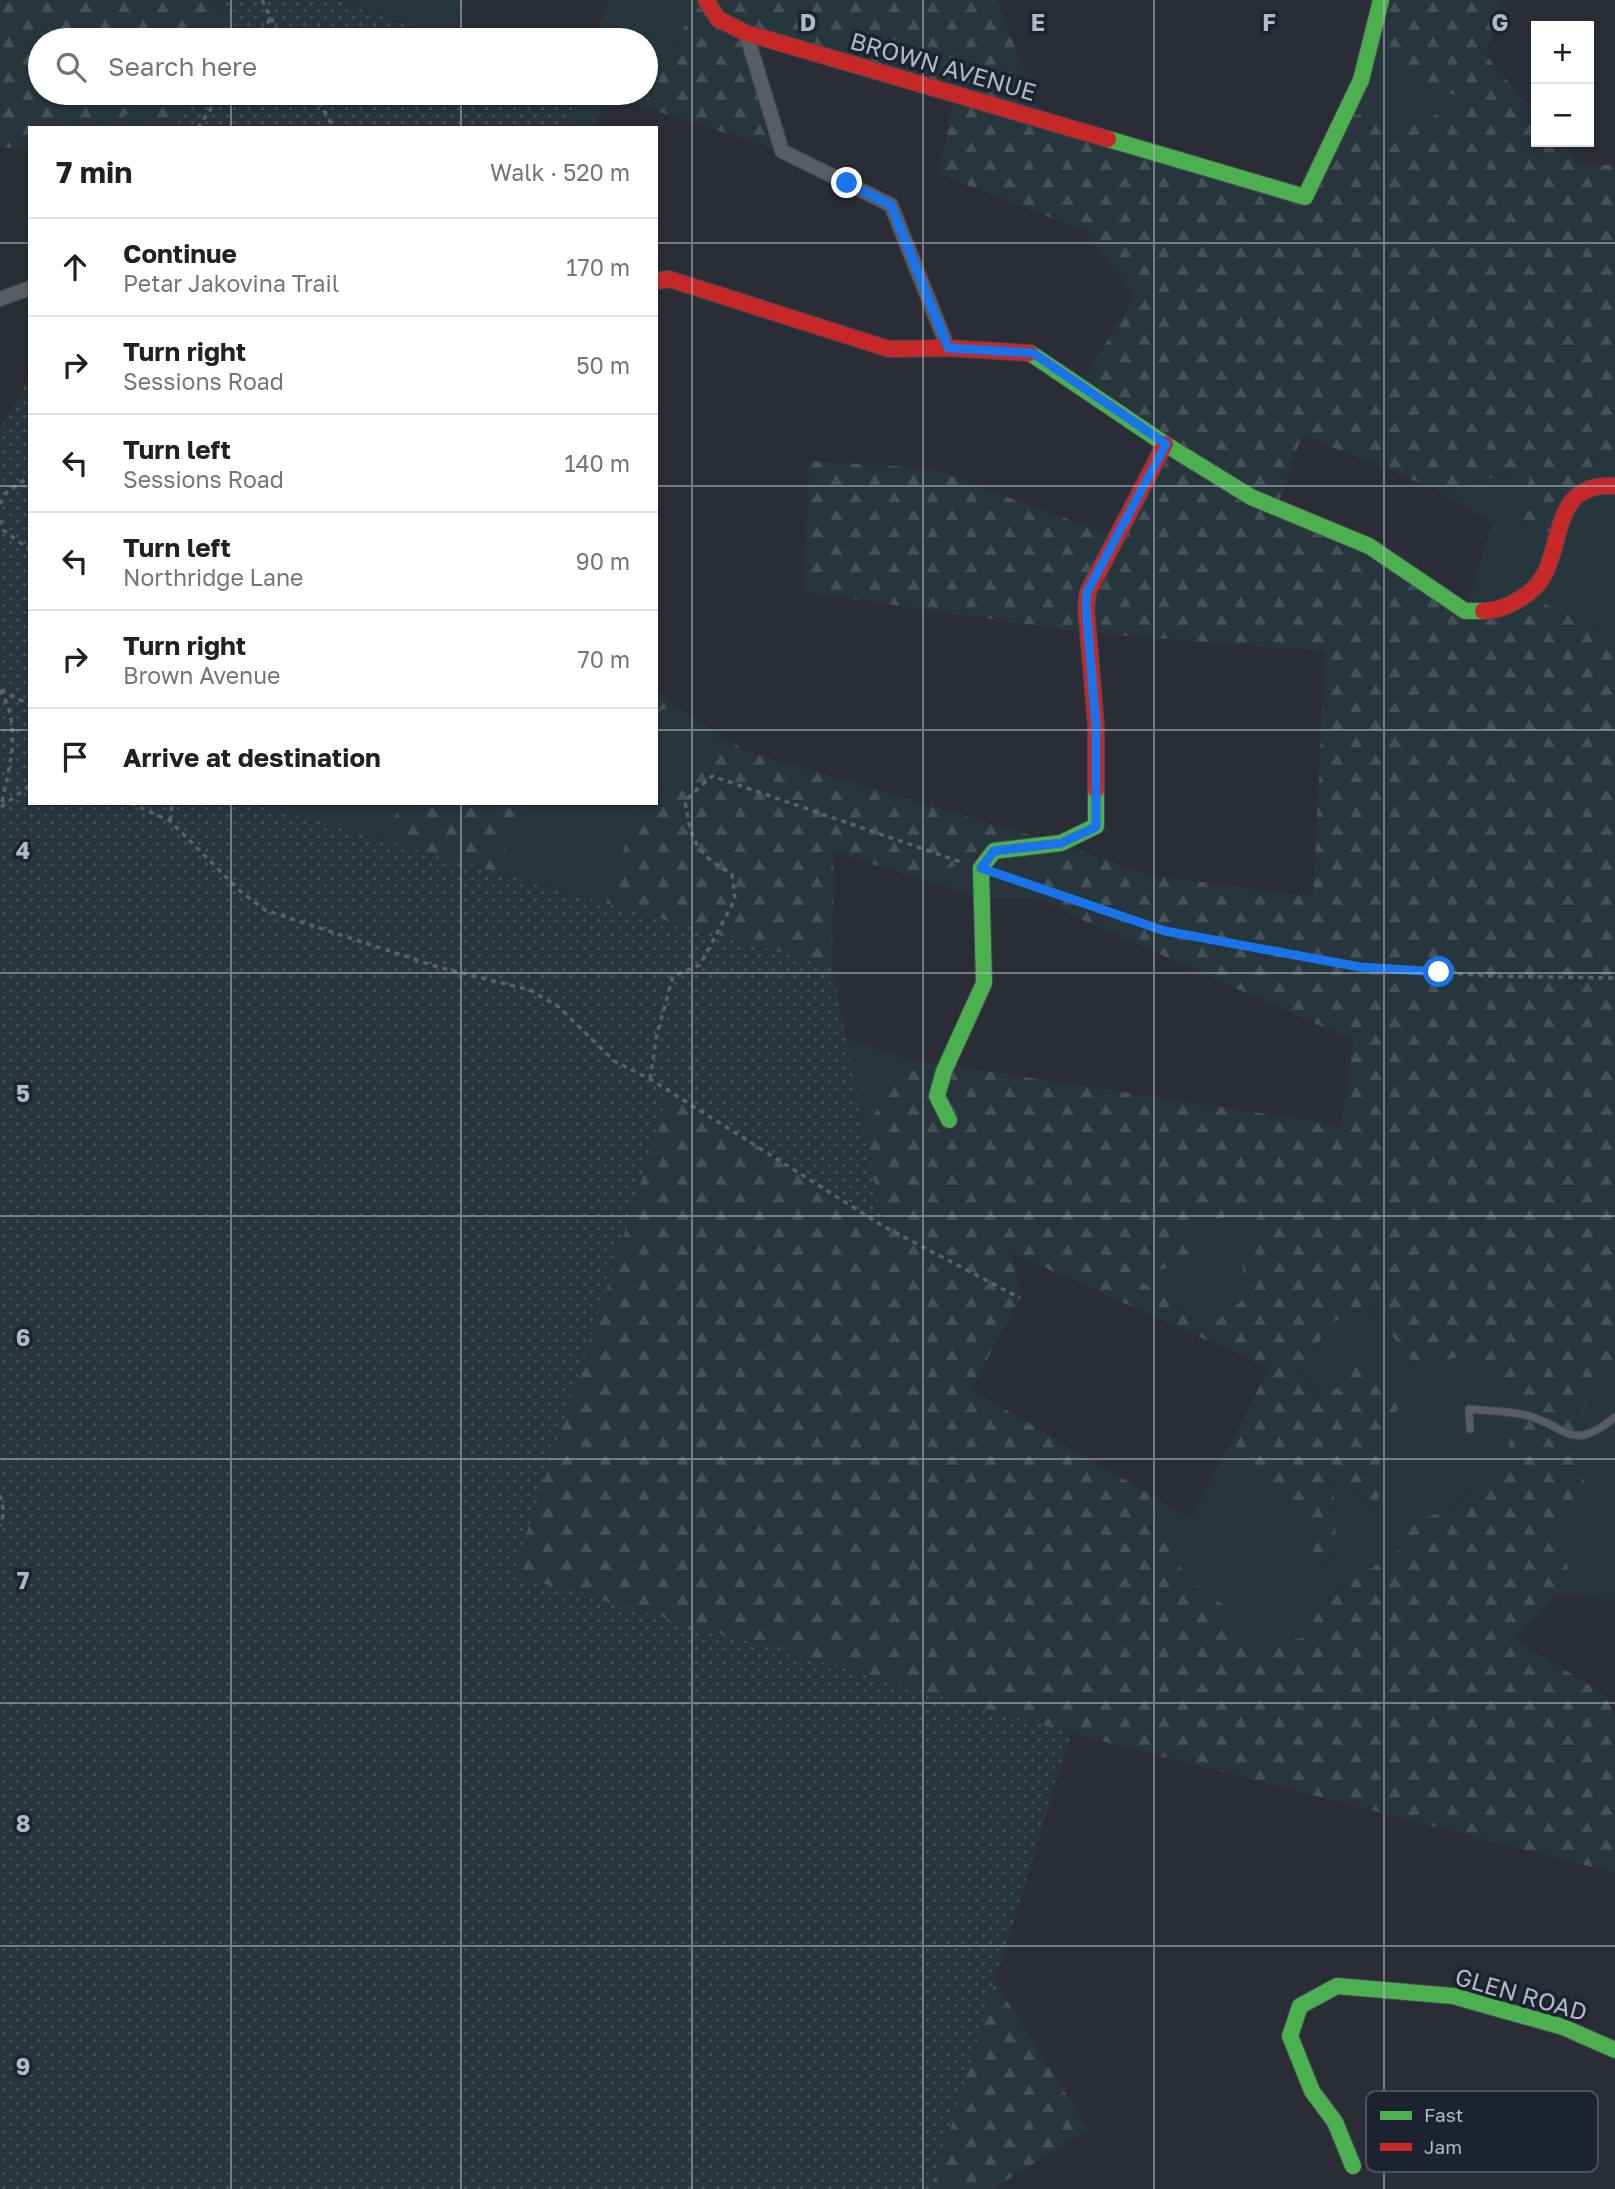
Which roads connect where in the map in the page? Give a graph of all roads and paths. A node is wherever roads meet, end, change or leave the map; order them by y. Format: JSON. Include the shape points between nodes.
{"nodes":[{"id":1,"x":262,"y":0,"type":"edge"},
{"id":2,"x":706,"y":0,"type":"edge"},
{"id":3,"x":1381,"y":0,"type":"edge"},
{"id":4,"x":270,"y":19,"type":"junction"},
{"id":5,"x":264,"y":28,"type":"edge"},
{"id":6,"x":275,"y":28,"type":"edge"},
{"id":7,"x":746,"y":33,"type":"junction"},
{"id":8,"x":213,"y":105,"type":"edge"},
{"id":9,"x":321,"y":105,"type":"edge"},
{"id":10,"x":199,"y":126,"type":"edge"},
{"id":11,"x":333,"y":126,"type":"edge"},
{"id":12,"x":658,"y":281,"type":"edge"},
{"id":13,"x":28,"y":289,"type":"edge"},
{"id":14,"x":0,"y":299,"type":"edge"},
{"id":15,"x":948,"y":348,"type":"junction"},
{"id":16,"x":1166,"y":444,"type":"junction"},
{"id":17,"x":28,"y":477,"type":"edge"},
{"id":18,"x":1615,"y":486,"type":"edge"},
{"id":19,"x":0,"y":504,"type":"edge"},
{"id":20,"x":0,"y":520,"type":"edge"},
{"id":21,"x":28,"y":549,"type":"edge"},
{"id":22,"x":0,"y":690,"type":"edge"},
{"id":23,"x":28,"y":704,"type":"edge"},
{"id":24,"x":28,"y":786,"type":"edge"},
{"id":25,"x":136,"y":805,"type":"edge"},
{"id":26,"x":173,"y":805,"type":"edge"},
{"id":27,"x":0,"y":807,"type":"edge"},
{"id":28,"x":170,"y":821,"type":"junction"},
{"id":29,"x":981,"y":868,"type":"junction"},
{"id":30,"x":1615,"y":978,"type":"edge"},
{"id":31,"x":650,"y":1079,"type":"junction"},
{"id":32,"x":949,"y":1120,"type":"dead end"},
{"id":33,"x":1020,"y":1298,"type":"dead end"},
{"id":34,"x":1615,"y":1417,"type":"edge"},
{"id":35,"x":1470,"y":1430,"type":"dead end"},
{"id":36,"x":0,"y":1495,"type":"edge"},
{"id":37,"x":0,"y":1526,"type":"edge"},
{"id":38,"x":1615,"y":2050,"type":"edge"},
{"id":39,"x":1353,"y":2166,"type":"dead end"}],
"edges":[{"from":1,"to":4,"type":"path"},
{"from":2,"to":7,"type":"street","via":[[718,19]]},
{"from":3,"to":7,"type":"street","name":"BROWN AVENUE","via":[[1361,80],[1305,197]]},
{"from":4,"to":5,"type":"path"},
{"from":4,"to":6,"type":"path"},
{"from":7,"to":15,"type":"street","via":[[782,151],[891,205]]},
{"from":8,"to":10,"type":"path"},
{"from":9,"to":11,"type":"path"},
{"from":12,"to":15,"type":"street","via":[[669,279],[889,349]]},
{"from":13,"to":14,"type":"street"},
{"from":15,"to":16,"type":"street","via":[[1033,353]]},
{"from":16,"to":18,"type":"street","via":[[1251,497],[1369,547],[1465,611],[1496,611],[1526,595],[1545,574],[1556,531],[1573,499],[1599,485]]},
{"from":16,"to":29,"type":"street","via":[[1087,592],[1096,726],[1096,827],[1061,843],[994,851]]},
{"from":17,"to":19,"type":"path","via":[[6,493]]},
{"from":20,"to":21,"type":"path","via":[[3,530]]},
{"from":22,"to":23,"type":"path"},
{"from":22,"to":27,"type":"path","via":[[9,704],[13,729]]},
{"from":24,"to":27,"type":"path"},
{"from":25,"to":28,"type":"path"},
{"from":26,"to":28,"type":"path"},
{"from":28,"to":31,"type":"path","via":[[265,911],[438,967],[530,990],[559,1007],[614,1061]]},
{"from":29,"to":30,"type":"path","via":[[1165,931],[1360,967]]},
{"from":29,"to":31,"type":"path","via":[[712,776],[685,801],[690,835],[707,860],[732,874],[735,899],[700,965],[673,976]]},
{"from":29,"to":32,"type":"street","via":[[984,983],[937,1096]]},
{"from":31,"to":33,"type":"path","via":[[826,1191]]},
{"from":34,"to":35,"type":"lane","via":[[1600,1430],[1571,1437],[1527,1415],[1469,1409]]},
{"from":36,"to":37,"type":"path","via":[[4,1512]]},
{"from":38,"to":39,"type":"street","name":"GLEN ROAD","via":[[1563,2027],[1453,1996],[1337,1986],[1300,2006],[1290,2036],[1312,2091],[1335,2122]]}]}
